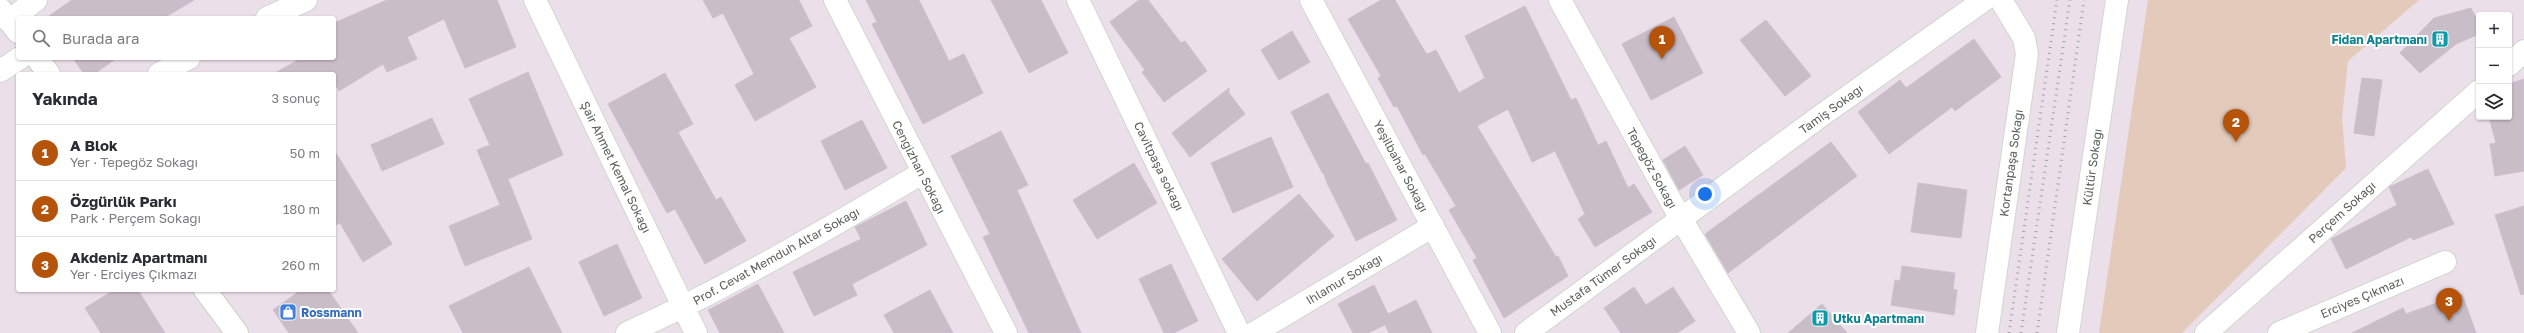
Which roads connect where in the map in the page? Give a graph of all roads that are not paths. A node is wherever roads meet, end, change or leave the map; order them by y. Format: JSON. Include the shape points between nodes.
{"nodes":[{"id":1,"x":36,"y":0,"type":"edge"},
{"id":2,"x":306,"y":0,"type":"edge"},
{"id":3,"x":535,"y":0,"type":"edge"},
{"id":4,"x":835,"y":0,"type":"edge"},
{"id":5,"x":1078,"y":0,"type":"edge"},
{"id":6,"x":1311,"y":0,"type":"edge"},
{"id":7,"x":1560,"y":0,"type":"edge"},
{"id":8,"x":1984,"y":0,"type":"edge"},
{"id":9,"x":2001,"y":0,"type":"edge"},
{"id":10,"x":2117,"y":0,"type":"edge"},
{"id":11,"x":271,"y":16,"type":"edge"},
{"id":12,"x":9,"y":21,"type":"edge"},
{"id":13,"x":2524,"y":51,"type":"edge"},
{"id":14,"x":17,"y":60,"type":"edge"},
{"id":15,"x":38,"y":60,"type":"edge"},
{"id":16,"x":184,"y":60,"type":"edge"},
{"id":17,"x":2512,"y":61,"type":"edge"},
{"id":18,"x":0,"y":71,"type":"edge"},
{"id":19,"x":48,"y":72,"type":"edge"},
{"id":20,"x":163,"y":72,"type":"edge"},
{"id":21,"x":2476,"y":94,"type":"edge"},
{"id":22,"x":922,"y":173,"type":"junction"},
{"id":23,"x":1681,"y":220,"type":"junction"},
{"id":24,"x":1433,"y":226,"type":"junction"},
{"id":25,"x":2445,"y":262,"type":"dead end"},
{"id":26,"x":206,"y":292,"type":"edge"},
{"id":27,"x":683,"y":308,"type":"junction"},
{"id":28,"x":237,"y":333,"type":"edge"},
{"id":29,"x":627,"y":333,"type":"edge"},
{"id":30,"x":696,"y":333,"type":"edge"},
{"id":31,"x":1006,"y":333,"type":"edge"},
{"id":32,"x":1239,"y":333,"type":"edge"},
{"id":33,"x":1254,"y":333,"type":"edge"},
{"id":34,"x":1490,"y":333,"type":"edge"},
{"id":35,"x":1526,"y":333,"type":"edge"},
{"id":36,"x":1749,"y":333,"type":"edge"},
{"id":37,"x":1987,"y":333,"type":"edge"},
{"id":38,"x":2068,"y":333,"type":"edge"},
{"id":39,"x":2206,"y":333,"type":"edge"},
{"id":40,"x":2279,"y":333,"type":"edge"}],
"edges":[{"from":1,"to":12,"type":"street"},
{"from":2,"to":11,"type":"street"},
{"from":3,"to":27,"type":"street","name":"Şair Ahmet Kemal Sokağı"},
{"from":4,"to":22,"type":"street","name":"Cengizhan Sokağı"},
{"from":5,"to":32,"type":"street","name":"Cavitpaşa sokağı"},
{"from":6,"to":24,"type":"street","name":"Yeşilbahar Sokağı"},
{"from":7,"to":23,"type":"street","name":"Tepegöz Sokağı"},
{"from":8,"to":23,"type":"street","name":"Tamiş Sokağı","via":[[1822,115]]},
{"from":9,"to":37,"type":"street","name":"Kortanpaşa Sokağı","via":[[2024,38],[2027,54]]},
{"from":10,"to":38,"type":"street","name":"Kültür Sokağı"},
{"from":13,"to":17,"type":"street"},
{"from":14,"to":18,"type":"street"},
{"from":15,"to":19,"type":"street"},
{"from":16,"to":20,"type":"street"},
{"from":21,"to":39,"type":"street","name":"Perçem Sokağı"},
{"from":22,"to":27,"type":"street","name":"Prof. Cevat Memduh Altar Sokağı"},
{"from":22,"to":31,"type":"street","name":"Cengizhan Sokağı"},
{"from":23,"to":35,"type":"street","name":"Mustafa Tümer Sokağı"},
{"from":23,"to":36,"type":"street","name":"Tepegöz Sokağı"},
{"from":24,"to":33,"type":"street","name":"Ihlamur Sokağı"},
{"from":24,"to":34,"type":"street","name":"Yeşilbahar Sokağı"},
{"from":25,"to":40,"type":"street","name":"Erciyes Çıkmazı"},
{"from":26,"to":28,"type":"street"},
{"from":27,"to":29,"type":"street","name":"Prof. Cevat Memduh Altar Sokağı"},
{"from":27,"to":30,"type":"street","name":"Şair Ahmet Kemal Sokağı"}]}
